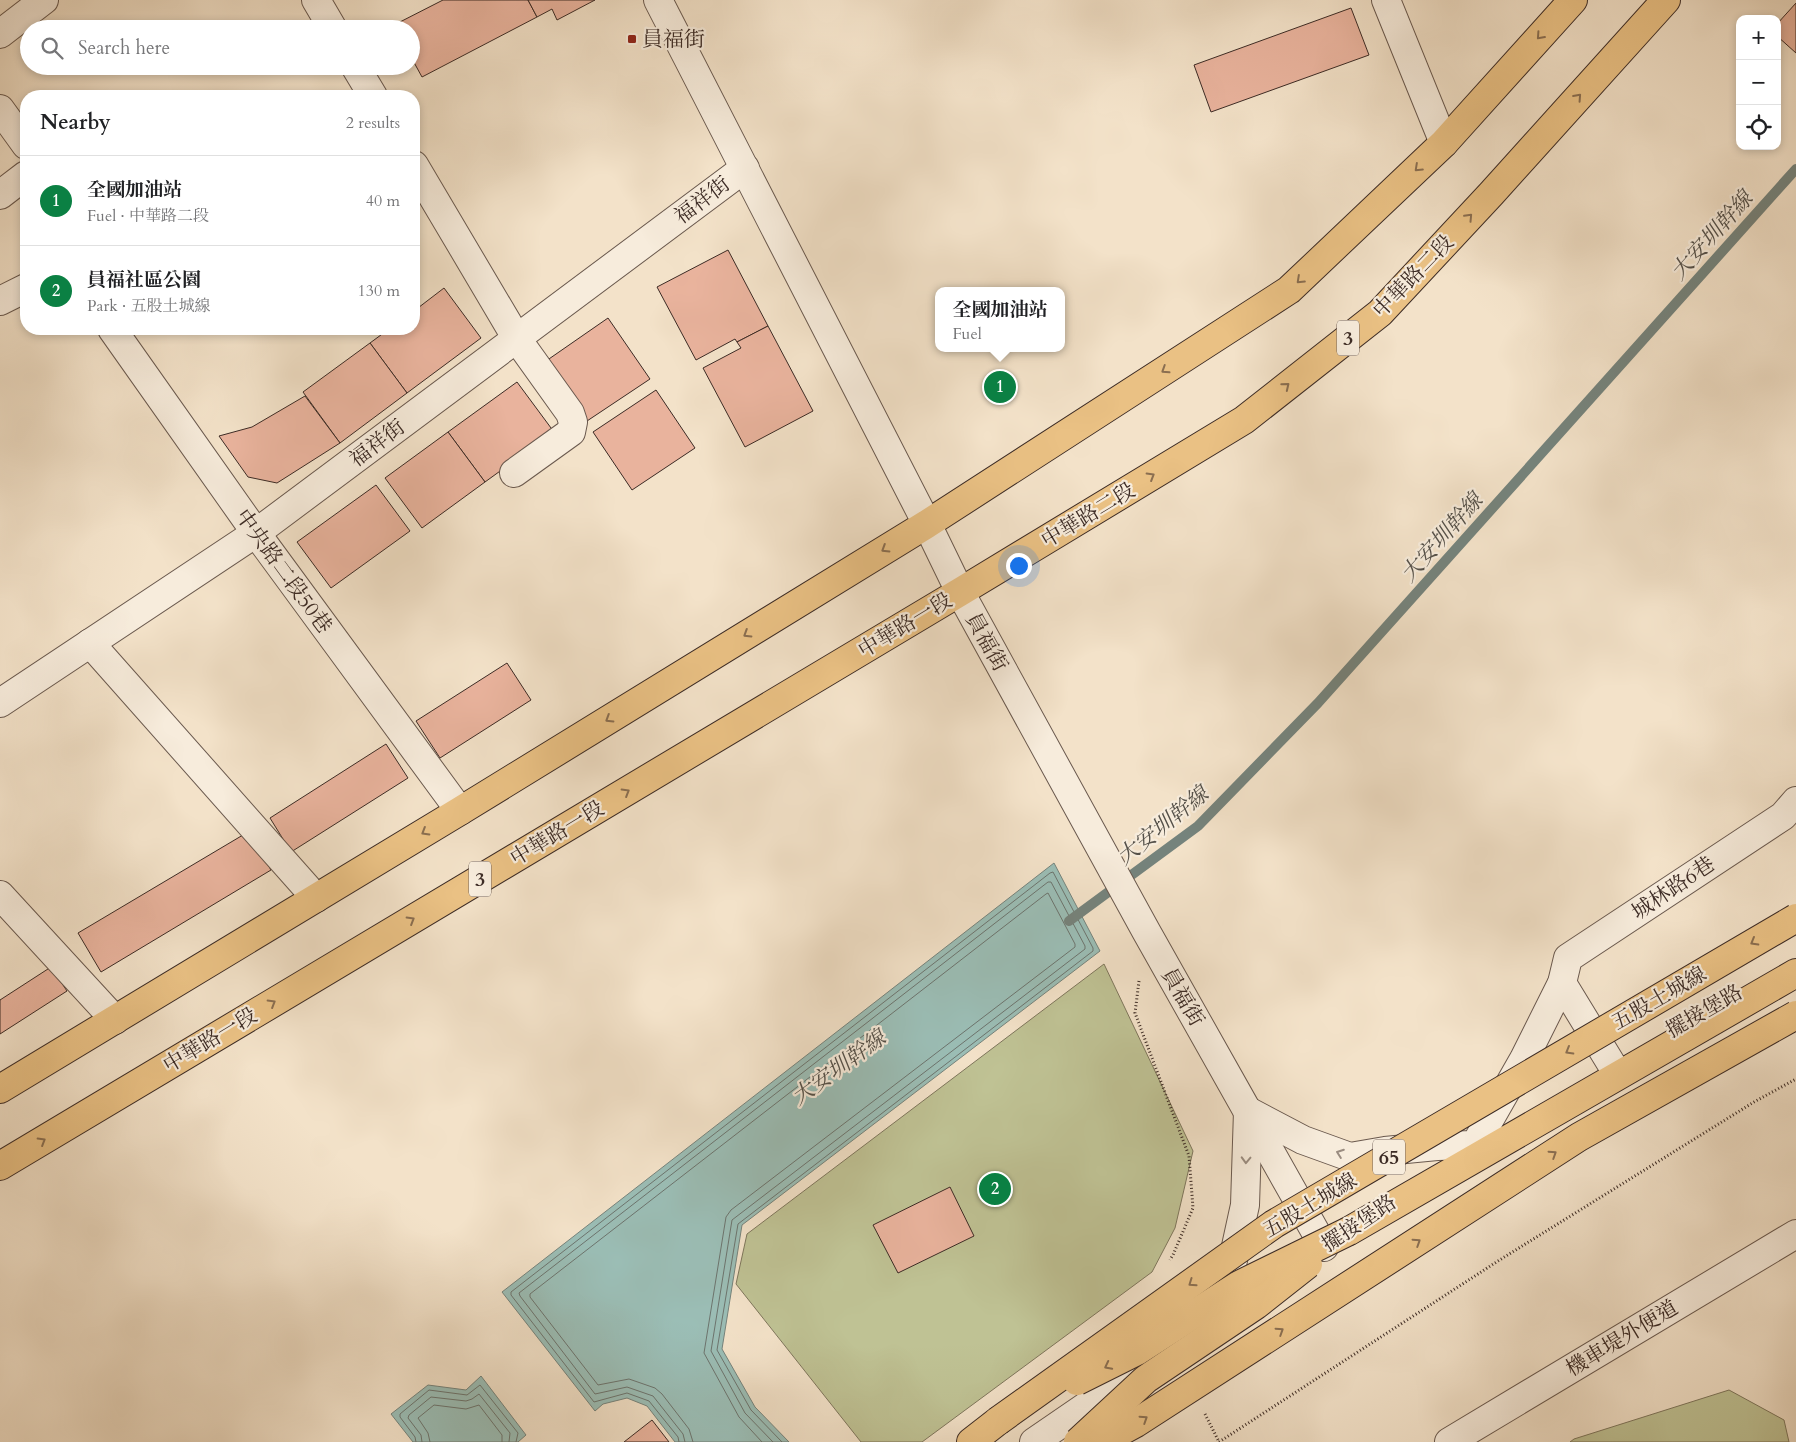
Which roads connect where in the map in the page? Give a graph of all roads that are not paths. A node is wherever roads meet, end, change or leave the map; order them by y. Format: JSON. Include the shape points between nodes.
{"nodes":[{"id":1,"x":44,"y":0,"type":"edge"},
{"id":2,"x":316,"y":0,"type":"edge"},
{"id":3,"x":658,"y":0,"type":"edge"},
{"id":4,"x":1386,"y":0,"type":"edge"},
{"id":5,"x":1573,"y":0,"type":"edge"},
{"id":6,"x":1666,"y":0,"type":"edge"},
{"id":7,"x":328,"y":20,"type":"edge"},
{"id":8,"x":0,"y":34,"type":"edge"},
{"id":9,"x":361,"y":75,"type":"edge"},
{"id":10,"x":370,"y":90,"type":"edge"},
{"id":11,"x":0,"y":109,"type":"edge"},
{"id":12,"x":20,"y":137,"type":"edge"},
{"id":13,"x":1444,"y":143,"type":"junction"},
{"id":14,"x":745,"y":168,"type":"junction"},
{"id":15,"x":420,"y":174,"type":"edge"},
{"id":16,"x":20,"y":180,"type":"edge"},
{"id":17,"x":0,"y":195,"type":"edge"},
{"id":18,"x":20,"y":291,"type":"edge"},
{"id":19,"x":0,"y":301,"type":"edge"},
{"id":20,"x":116,"y":335,"type":"edge"},
{"id":21,"x":517,"y":339,"type":"junction"},
{"id":22,"x":514,"y":474,"type":"dead end"},
{"id":23,"x":927,"y":524,"type":"junction"},
{"id":24,"x":256,"y":533,"type":"junction"},
{"id":25,"x":960,"y":592,"type":"junction"},
{"id":26,"x":90,"y":644,"type":"junction"},
{"id":27,"x":0,"y":703,"type":"edge"},
{"id":28,"x":1796,"y":801,"type":"edge"},
{"id":29,"x":460,"y":811,"type":"junction"},
{"id":30,"x":0,"y":896,"type":"edge"},
{"id":31,"x":316,"y":898,"type":"junction"},
{"id":32,"x":1796,"y":918,"type":"edge"},
{"id":33,"x":1796,"y":959,"type":"edge"},
{"id":34,"x":1796,"y":973,"type":"edge"},
{"id":35,"x":1562,"y":983,"type":"junction"},
{"id":36,"x":1796,"y":1015,"type":"edge"},
{"id":37,"x":115,"y":1020,"type":"junction"},
{"id":38,"x":1612,"y":1065,"type":"junction"},
{"id":39,"x":0,"y":1089,"type":"edge"},
{"id":40,"x":1248,"y":1111,"type":"junction"},
{"id":41,"x":1475,"y":1145,"type":"junction"},
{"id":42,"x":0,"y":1166,"type":"edge"},
{"id":43,"x":1349,"y":1231,"type":"junction"},
{"id":44,"x":1796,"y":1234,"type":"edge"},
{"id":45,"x":1324,"y":1247,"type":"junction"},
{"id":46,"x":1209,"y":1322,"type":"junction"},
{"id":47,"x":998,"y":1421,"type":"junction"},
{"id":48,"x":971,"y":1442,"type":"edge"},
{"id":49,"x":1034,"y":1442,"type":"edge"},
{"id":50,"x":1078,"y":1442,"type":"edge"},
{"id":51,"x":1101,"y":1442,"type":"edge"},
{"id":52,"x":1449,"y":1442,"type":"edge"}],
"edges":[{"from":1,"to":8,"type":"street"},
{"from":2,"to":7,"type":"street"},
{"from":3,"to":14,"type":"street","name":"員福街"},
{"from":4,"to":13,"type":"street"},
{"from":5,"to":13,"type":"main road","one_way":true},
{"from":25,"to":6,"type":"main road","name":"中華路二段","number":"3","one_way":true,"via":[[1244,420],[1380,313]]},
{"from":9,"to":10,"type":"street"},
{"from":11,"to":12,"type":"street"},
{"from":13,"to":23,"type":"main road","one_way":true,"via":[[1289,290]]},
{"from":14,"to":21,"type":"street","name":"福祥街"},
{"from":14,"to":23,"type":"street","name":"員福街"},
{"from":15,"to":21,"type":"street"},
{"from":16,"to":17,"type":"street"},
{"from":18,"to":19,"type":"street"},
{"from":20,"to":24,"type":"street","name":"中央路二段50巷"},
{"from":21,"to":22,"type":"street","via":[[570,413],[573,422],[571,432]]},
{"from":21,"to":24,"type":"street","name":"福祥街"},
{"from":23,"to":25,"type":"street","name":"員福街"},
{"from":23,"to":29,"type":"main road","one_way":true},
{"from":24,"to":26,"type":"street","name":"福祥街"},
{"from":24,"to":29,"type":"street","name":"中央路二段50巷"},
{"from":25,"to":40,"type":"street","name":"員福街"},
{"from":42,"to":25,"type":"main road","name":"中華路一段","number":"3","one_way":true},
{"from":26,"to":27,"type":"street","name":"福祥街"},
{"from":26,"to":31,"type":"street"},
{"from":28,"to":35,"type":"street","name":"城林路6巷","via":[[1783,816],[1568,958]]},
{"from":29,"to":31,"type":"main road","one_way":true},
{"from":30,"to":37,"type":"street"},
{"from":31,"to":37,"type":"main road"},
{"from":32,"to":47,"type":"main road","name":"五股土城線","number":"65","one_way":true,"bridge":true,"via":[[1274,1224]]},
{"from":33,"to":38,"type":"street","name":"擺接堡路"},
{"from":34,"to":43,"type":"main road"},
{"from":35,"to":38,"type":"street"},
{"from":35,"to":41,"type":"street","name":"城林路6巷","via":[[1524,1060]]},
{"from":51,"to":36,"type":"main road","one_way":true,"bridge":true,"via":[[1136,1423],[1580,1137]]},
{"from":37,"to":39,"type":"main road"},
{"from":38,"to":41,"type":"street","name":"擺接堡路"},
{"from":41,"to":40,"type":"street","one_way":true,"via":[[1394,1150],[1350,1157],[1303,1140]]},
{"from":40,"to":45,"type":"street","name":"員福街"},
{"from":40,"to":46,"type":"street","one_way":true,"via":[[1245,1205],[1228,1283]]},
{"from":41,"to":45,"type":"street","name":"擺接堡路"},
{"from":43,"to":47,"type":"main road","one_way":true,"bridge":true,"via":[[1239,1285],[1137,1351]]},
{"from":43,"to":50,"type":"main road","bridge":true,"via":[[1256,1305],[1146,1379]]},
{"from":44,"to":52,"type":"street","name":"機車堤外便道"},
{"from":45,"to":46,"type":"street","name":"擺接堡路"},
{"from":46,"to":49,"type":"street","name":"擺接堡路"},
{"from":47,"to":48,"type":"main road","name":"五股土城線","number":"65"}]}
